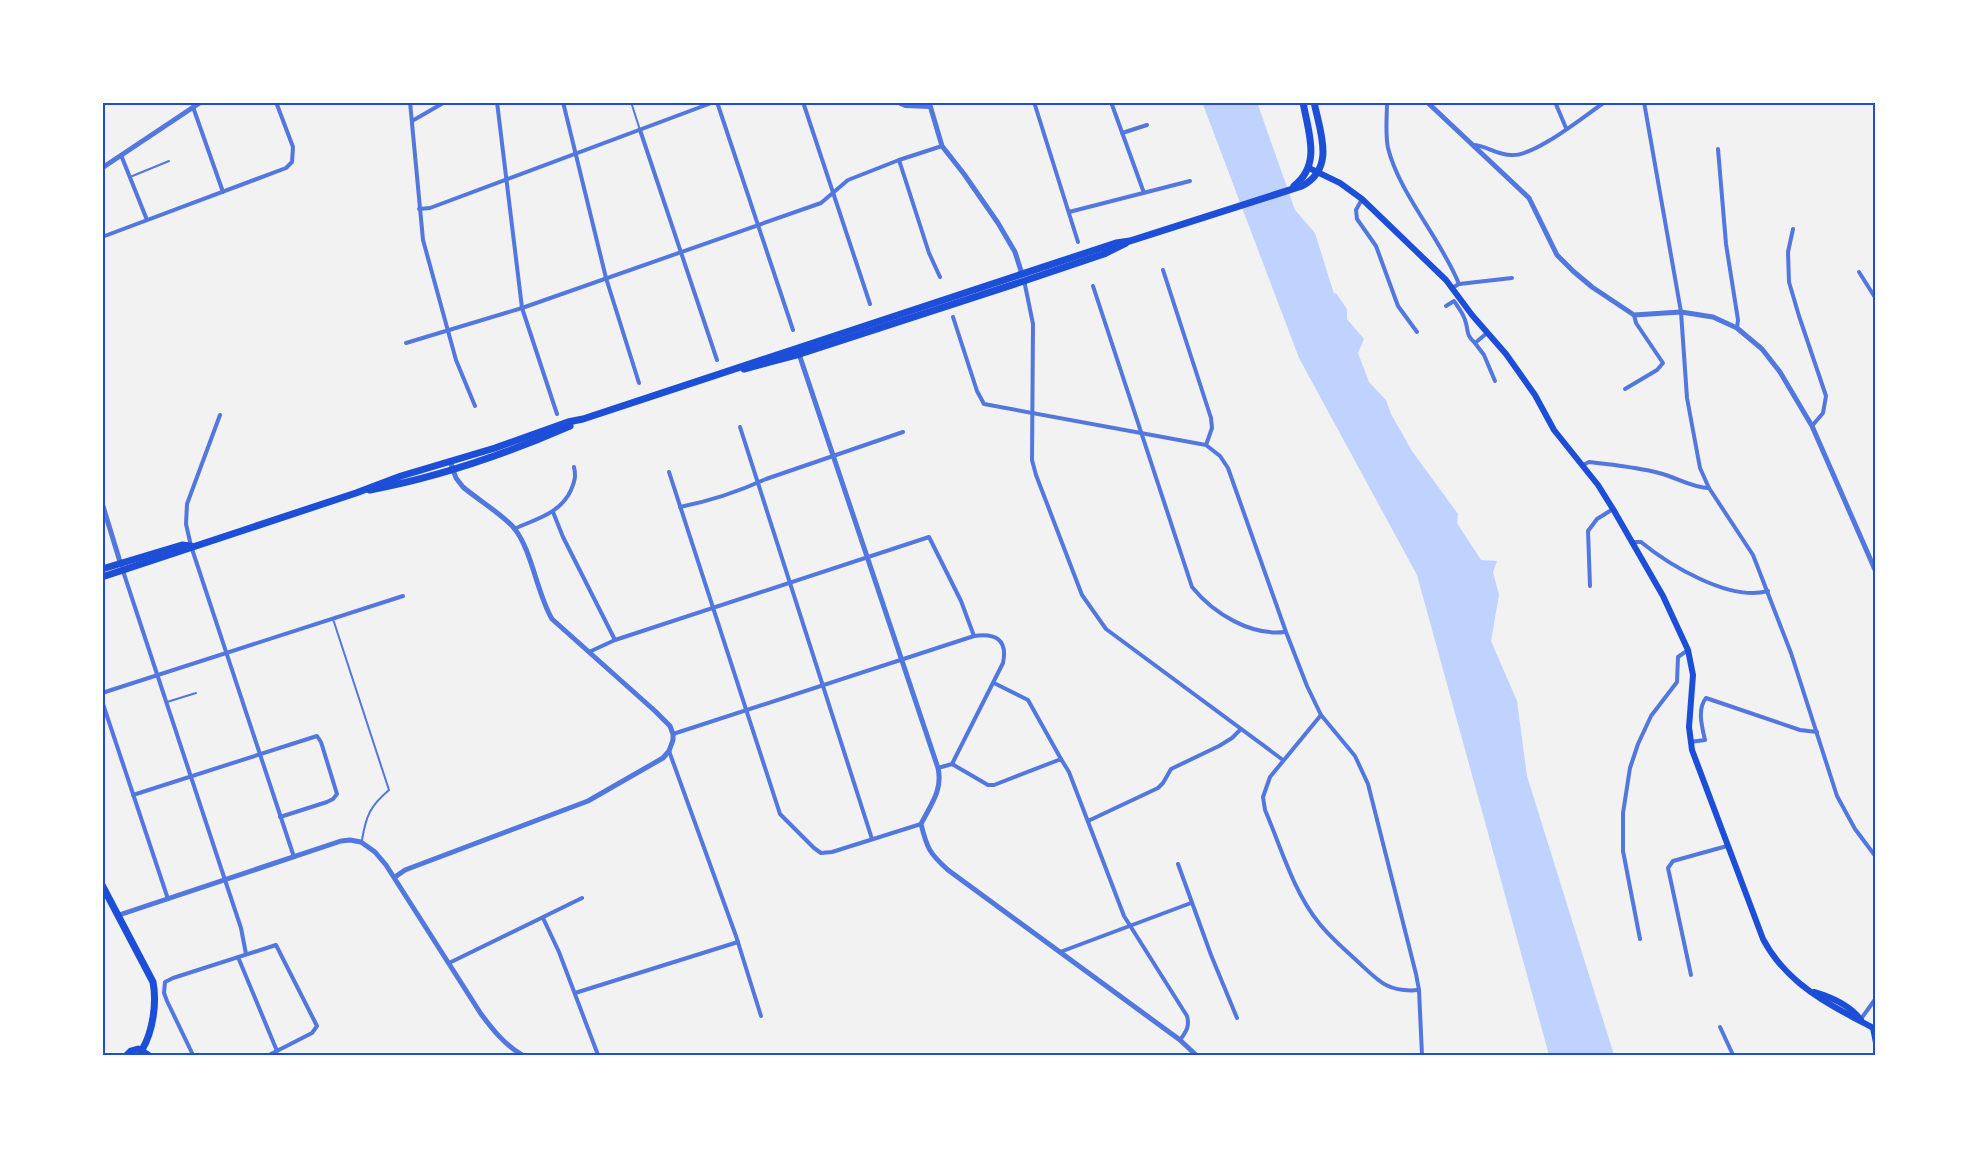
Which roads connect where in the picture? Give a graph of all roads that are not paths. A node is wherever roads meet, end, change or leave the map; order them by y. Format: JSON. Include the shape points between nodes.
{"nodes":[{"id":1,"x":201,"y":102,"type":"edge"},
{"id":2,"x":276,"y":102,"type":"edge"},
{"id":3,"x":410,"y":102,"type":"edge"},
{"id":4,"x":445,"y":102,"type":"edge"},
{"id":5,"x":497,"y":102,"type":"edge"},
{"id":6,"x":563,"y":102,"type":"edge"},
{"id":7,"x":631,"y":102,"type":"edge"},
{"id":8,"x":715,"y":102,"type":"edge"},
{"id":9,"x":803,"y":102,"type":"edge"},
{"id":10,"x":896,"y":102,"type":"edge"},
{"id":11,"x":1034,"y":102,"type":"edge"},
{"id":12,"x":1111,"y":102,"type":"edge"},
{"id":13,"x":1303,"y":102,"type":"edge"},
{"id":14,"x":1314,"y":102,"type":"edge"},
{"id":15,"x":1387,"y":102,"type":"edge"},
{"id":16,"x":1426,"y":102,"type":"edge"},
{"id":17,"x":1555,"y":102,"type":"edge"},
{"id":18,"x":1605,"y":102,"type":"edge"},
{"id":19,"x":1644,"y":102,"type":"edge"},
{"id":20,"x":930,"y":105,"type":"edge"},
{"id":21,"x":193,"y":107,"type":"junction"},
{"id":22,"x":412,"y":121,"type":"junction"},
{"id":23,"x":1147,"y":124,"type":"dead end"},
{"id":24,"x":1566,"y":128,"type":"junction"},
{"id":25,"x":640,"y":130,"type":"junction"},
{"id":26,"x":1122,"y":133,"type":"junction"},
{"id":27,"x":942,"y":146,"type":"junction"},
{"id":28,"x":1472,"y":146,"type":"junction"},
{"id":29,"x":1718,"y":149,"type":"dead end"},
{"id":30,"x":575,"y":154,"type":"junction"},
{"id":31,"x":121,"y":155,"type":"junction"},
{"id":32,"x":899,"y":160,"type":"junction"},
{"id":33,"x":169,"y":161,"type":"dead end"},
{"id":34,"x":102,"y":168,"type":"edge"},
{"id":35,"x":1310,"y":168,"type":"junction"},
{"id":36,"x":1319,"y":172,"type":"junction"},
{"id":37,"x":130,"y":177,"type":"junction"},
{"id":38,"x":506,"y":180,"type":"junction"},
{"id":39,"x":1190,"y":181,"type":"dead end"},
{"id":40,"x":1292,"y":187,"type":"junction"},
{"id":41,"x":223,"y":192,"type":"junction"},
{"id":42,"x":1144,"y":193,"type":"junction"},
{"id":43,"x":834,"y":194,"type":"junction"},
{"id":44,"x":1362,"y":199,"type":"junction"},
{"id":45,"x":419,"y":209,"type":"junction"},
{"id":46,"x":1069,"y":212,"type":"junction"},
{"id":47,"x":147,"y":220,"type":"junction"},
{"id":48,"x":758,"y":224,"type":"junction"},
{"id":49,"x":1793,"y":229,"type":"dead end"},
{"id":50,"x":102,"y":237,"type":"edge"},
{"id":51,"x":1078,"y":242,"type":"dead end"},
{"id":52,"x":680,"y":252,"type":"junction"},
{"id":53,"x":1163,"y":270,"type":"dead end"},
{"id":54,"x":1859,"y":272,"type":"dead end"},
{"id":55,"x":940,"y":277,"type":"dead end"},
{"id":56,"x":606,"y":278,"type":"junction"},
{"id":57,"x":1023,"y":278,"type":"junction"},
{"id":58,"x":1512,"y":278,"type":"dead end"},
{"id":59,"x":1459,"y":284,"type":"junction"},
{"id":60,"x":1093,"y":286,"type":"dead end"},
{"id":61,"x":1452,"y":288,"type":"junction"},
{"id":62,"x":1876,"y":298,"type":"edge"},
{"id":63,"x":870,"y":304,"type":"dead end"},
{"id":64,"x":1446,"y":306,"type":"dead end"},
{"id":65,"x":522,"y":308,"type":"junction"},
{"id":66,"x":1681,"y":312,"type":"junction"},
{"id":67,"x":1634,"y":315,"type":"junction"},
{"id":68,"x":953,"y":317,"type":"dead end"},
{"id":69,"x":1737,"y":328,"type":"junction"},
{"id":70,"x":793,"y":330,"type":"dead end"},
{"id":71,"x":449,"y":332,"type":"junction"},
{"id":72,"x":1417,"y":332,"type":"dead end"},
{"id":73,"x":1487,"y":333,"type":"junction"},
{"id":74,"x":406,"y":343,"type":"dead end"},
{"id":75,"x":1475,"y":343,"type":"junction"},
{"id":76,"x":798,"y":351,"type":"junction"},
{"id":77,"x":717,"y":360,"type":"dead end"},
{"id":78,"x":1495,"y":381,"type":"dead end"},
{"id":79,"x":639,"y":383,"type":"dead end"},
{"id":80,"x":1625,"y":389,"type":"dead end"},
{"id":81,"x":475,"y":406,"type":"dead end"},
{"id":82,"x":1031,"y":411,"type":"junction"},
{"id":83,"x":556,"y":414,"type":"dead end"},
{"id":84,"x":220,"y":415,"type":"dead end"},
{"id":85,"x":583,"y":419,"type":"junction"},
{"id":86,"x":1812,"y":426,"type":"junction"},
{"id":87,"x":740,"y":428,"type":"dead end"},
{"id":88,"x":903,"y":432,"type":"dead end"},
{"id":89,"x":1142,"y":432,"type":"junction"},
{"id":90,"x":1206,"y":445,"type":"junction"},
{"id":91,"x":834,"y":455,"type":"junction"},
{"id":92,"x":450,"y":461,"type":"junction"},
{"id":93,"x":1582,"y":466,"type":"junction"},
{"id":94,"x":573,"y":467,"type":"dead end"},
{"id":95,"x":453,"y":469,"type":"junction"},
{"id":96,"x":437,"y":470,"type":"junction"},
{"id":97,"x":669,"y":472,"type":"dead end"},
{"id":98,"x":757,"y":483,"type":"junction"},
{"id":99,"x":1709,"y":488,"type":"junction"},
{"id":100,"x":102,"y":503,"type":"edge"},
{"id":101,"x":680,"y":507,"type":"junction"},
{"id":102,"x":1613,"y":509,"type":"junction"},
{"id":103,"x":553,"y":512,"type":"junction"},
{"id":104,"x":514,"y":529,"type":"junction"},
{"id":105,"x":1633,"y":542,"type":"junction"},
{"id":106,"x":191,"y":546,"type":"junction"},
{"id":107,"x":867,"y":556,"type":"junction"},
{"id":108,"x":122,"y":567,"type":"junction"},
{"id":109,"x":102,"y":569,"type":"edge"},
{"id":110,"x":1876,"y":572,"type":"edge"},
{"id":111,"x":102,"y":577,"type":"edge"},
{"id":112,"x":790,"y":582,"type":"junction"},
{"id":113,"x":1590,"y":586,"type":"dead end"},
{"id":114,"x":1768,"y":591,"type":"junction"},
{"id":115,"x":403,"y":596,"type":"dead end"},
{"id":116,"x":714,"y":608,"type":"junction"},
{"id":117,"x":333,"y":619,"type":"junction"},
{"id":118,"x":1286,"y":632,"type":"junction"},
{"id":119,"x":974,"y":636,"type":"junction"},
{"id":120,"x":615,"y":640,"type":"junction"},
{"id":121,"x":1688,"y":650,"type":"junction"},
{"id":122,"x":588,"y":652,"type":"junction"},
{"id":123,"x":226,"y":653,"type":"junction"},
{"id":124,"x":901,"y":661,"type":"junction"},
{"id":125,"x":158,"y":676,"type":"junction"},
{"id":126,"x":994,"y":683,"type":"junction"},
{"id":127,"x":823,"y":685,"type":"junction"},
{"id":128,"x":102,"y":693,"type":"edge"},
{"id":129,"x":196,"y":693,"type":"dead end"},
{"id":130,"x":102,"y":701,"type":"edge"},
{"id":131,"x":166,"y":702,"type":"junction"},
{"id":132,"x":746,"y":710,"type":"junction"},
{"id":133,"x":1321,"y":715,"type":"junction"},
{"id":134,"x":1240,"y":730,"type":"junction"},
{"id":135,"x":1816,"y":732,"type":"junction"},
{"id":136,"x":673,"y":734,"type":"junction"},
{"id":137,"x":1690,"y":742,"type":"junction"},
{"id":138,"x":669,"y":751,"type":"junction"},
{"id":139,"x":260,"y":755,"type":"junction"},
{"id":140,"x":1061,"y":759,"type":"junction"},
{"id":141,"x":1283,"y":760,"type":"junction"},
{"id":142,"x":952,"y":765,"type":"junction"},
{"id":143,"x":938,"y":768,"type":"junction"},
{"id":144,"x":191,"y":777,"type":"junction"},
{"id":145,"x":133,"y":795,"type":"junction"},
{"id":146,"x":280,"y":817,"type":"junction"},
{"id":147,"x":1088,"y":821,"type":"junction"},
{"id":148,"x":921,"y":824,"type":"junction"},
{"id":149,"x":872,"y":838,"type":"junction"},
{"id":150,"x":361,"y":843,"type":"junction"},
{"id":151,"x":1728,"y":846,"type":"junction"},
{"id":152,"x":294,"y":857,"type":"junction"},
{"id":153,"x":1876,"y":857,"type":"edge"},
{"id":154,"x":1178,"y":864,"type":"dead end"},
{"id":155,"x":395,"y":877,"type":"junction"},
{"id":156,"x":225,"y":880,"type":"junction"},
{"id":157,"x":102,"y":885,"type":"edge"},
{"id":158,"x":582,"y":898,"type":"dead end"},
{"id":159,"x":168,"y":899,"type":"junction"},
{"id":160,"x":1191,"y":903,"type":"junction"},
{"id":161,"x":119,"y":915,"type":"junction"},
{"id":162,"x":543,"y":918,"type":"junction"},
{"id":163,"x":1130,"y":926,"type":"junction"},
{"id":164,"x":1640,"y":939,"type":"dead end"},
{"id":165,"x":738,"y":942,"type":"junction"},
{"id":166,"x":1060,"y":952,"type":"junction"},
{"id":167,"x":246,"y":954,"type":"junction"},
{"id":168,"x":238,"y":957,"type":"junction"},
{"id":169,"x":449,"y":963,"type":"junction"},
{"id":170,"x":1691,"y":975,"type":"dead end"},
{"id":171,"x":1419,"y":990,"type":"junction"},
{"id":172,"x":575,"y":993,"type":"junction"},
{"id":173,"x":1876,"y":998,"type":"edge"},
{"id":174,"x":761,"y":1016,"type":"dead end"},
{"id":175,"x":1237,"y":1018,"type":"dead end"},
{"id":176,"x":1861,"y":1020,"type":"junction"},
{"id":177,"x":1720,"y":1027,"type":"dead end"},
{"id":178,"x":1875,"y":1029,"type":"edge"},
{"id":179,"x":1180,"y":1040,"type":"junction"},
{"id":180,"x":1876,"y":1043,"type":"edge"},
{"id":181,"x":277,"y":1051,"type":"junction"},
{"id":182,"x":145,"y":1052,"type":"edge"},
{"id":183,"x":127,"y":1055,"type":"edge"},
{"id":184,"x":193,"y":1055,"type":"edge"},
{"id":185,"x":269,"y":1055,"type":"edge"},
{"id":186,"x":522,"y":1055,"type":"edge"},
{"id":187,"x":598,"y":1055,"type":"edge"},
{"id":188,"x":1196,"y":1055,"type":"edge"},
{"id":189,"x":1422,"y":1055,"type":"edge"},
{"id":190,"x":1733,"y":1055,"type":"edge"}],
"edges":[{"from":1,"to":21,"type":"street"},
{"from":2,"to":41,"type":"street","via":[[293,147],[292,162],[286,168]]},
{"from":3,"to":22,"type":"street"},
{"from":4,"to":22,"type":"street"},
{"from":5,"to":38,"type":"street"},
{"from":6,"to":30,"type":"street"},
{"from":7,"to":25,"type":"lane"},
{"from":8,"to":25,"type":"street"},
{"from":8,"to":48,"type":"street"},
{"from":9,"to":43,"type":"street"},
{"from":10,"to":20,"type":"street","via":[[905,106]]},
{"from":11,"to":46,"type":"street"},
{"from":12,"to":26,"type":"street"},
{"from":13,"to":35,"type":"main road"},
{"from":14,"to":36,"type":"main road","via":[[1323,151]]},
{"from":15,"to":59,"type":"street","via":[[1387,143],[1395,169]]},
{"from":16,"to":28,"type":"street"},
{"from":17,"to":24,"type":"street"},
{"from":18,"to":24,"type":"street"},
{"from":19,"to":66,"type":"street"},
{"from":20,"to":27,"type":"street"},
{"from":21,"to":31,"type":"street"},
{"from":21,"to":41,"type":"street"},
{"from":22,"to":45,"type":"street"},
{"from":23,"to":26,"type":"street"},
{"from":24,"to":28,"type":"street","via":[[1539,147],[1518,155]]},
{"from":25,"to":30,"type":"street"},
{"from":25,"to":52,"type":"street"},
{"from":26,"to":42,"type":"street"},
{"from":27,"to":32,"type":"street"},
{"from":27,"to":57,"type":"street","via":[[998,223],[1015,252]]},
{"from":28,"to":67,"type":"street","via":[[1529,198],[1564,263]]},
{"from":29,"to":69,"type":"street"},
{"from":30,"to":38,"type":"street"},
{"from":30,"to":56,"type":"street"},
{"from":31,"to":34,"type":"street"},
{"from":31,"to":37,"type":"street"},
{"from":32,"to":43,"type":"street","via":[[848,180]]},
{"from":32,"to":55,"type":"street"},
{"from":33,"to":37,"type":"lane"},
{"from":35,"to":36,"type":"main road"},
{"from":35,"to":40,"type":"main road"},
{"from":36,"to":40,"type":"main road","via":[[1310,182]]},
{"from":36,"to":44,"type":"main road"},
{"from":37,"to":47,"type":"street"},
{"from":38,"to":45,"type":"street"},
{"from":38,"to":65,"type":"street"},
{"from":39,"to":42,"type":"street"},
{"from":40,"to":57,"type":"main road","via":[[1116,243]]},
{"from":41,"to":47,"type":"street"},
{"from":42,"to":46,"type":"street"},
{"from":43,"to":48,"type":"street"},
{"from":43,"to":63,"type":"street"},
{"from":44,"to":61,"type":"main road"},
{"from":44,"to":72,"type":"street","via":[[1356,210],[1357,219],[1376,246],[1398,306]]},
{"from":45,"to":71,"type":"street","via":[[423,240]]},
{"from":46,"to":51,"type":"street"},
{"from":47,"to":50,"type":"street"},
{"from":48,"to":52,"type":"street"},
{"from":48,"to":70,"type":"street"},
{"from":49,"to":86,"type":"street","via":[[1788,252],[1789,282],[1826,396],[1823,413]]},
{"from":52,"to":56,"type":"street"},
{"from":52,"to":77,"type":"street"},
{"from":53,"to":90,"type":"street","via":[[1211,418]]},
{"from":54,"to":62,"type":"street"},
{"from":56,"to":65,"type":"street"},
{"from":56,"to":79,"type":"street"},
{"from":57,"to":76,"type":"main road"},
{"from":57,"to":82,"type":"street","via":[[1033,324]]},
{"from":58,"to":59,"type":"street"},
{"from":59,"to":61,"type":"street"},
{"from":60,"to":89,"type":"street"},
{"from":61,"to":73,"type":"main road"},
{"from":64,"to":75,"type":"street","via":[[1454,302],[1458,307],[1467,334]]},
{"from":65,"to":71,"type":"street"},
{"from":65,"to":83,"type":"street"},
{"from":66,"to":67,"type":"street"},
{"from":66,"to":69,"type":"street","via":[[1713,317]]},
{"from":66,"to":99,"type":"street","via":[[1690,423]]},
{"from":67,"to":80,"type":"street","via":[[1663,363]]},
{"from":68,"to":82,"type":"street","via":[[980,400],[991,407]]},
{"from":69,"to":86,"type":"street","via":[[1762,349],[1780,372]]},
{"from":71,"to":74,"type":"street"},
{"from":71,"to":81,"type":"street"},
{"from":73,"to":75,"type":"street"},
{"from":73,"to":93,"type":"main road","via":[[1506,354]]},
{"from":75,"to":78,"type":"street"},
{"from":76,"to":85,"type":"main road"},
{"from":76,"to":91,"type":"street"},
{"from":82,"to":89,"type":"street"},
{"from":82,"to":134,"type":"street","via":[[1036,475],[1082,595],[1106,629]]},
{"from":84,"to":106,"type":"street","via":[[186,504]]},
{"from":85,"to":92,"type":"main road"},
{"from":85,"to":95,"type":"main road","via":[[513,450]]},
{"from":86,"to":110,"type":"street"},
{"from":87,"to":98,"type":"street"},
{"from":88,"to":91,"type":"street"},
{"from":89,"to":90,"type":"street"},
{"from":89,"to":118,"type":"street","via":[[1192,587],[1242,626],[1260,632]]},
{"from":90,"to":118,"type":"street","via":[[1228,468]]},
{"from":91,"to":98,"type":"street"},
{"from":91,"to":107,"type":"street"},
{"from":92,"to":95,"type":"street"},
{"from":92,"to":96,"type":"main road"},
{"from":93,"to":99,"type":"street","via":[[1589,462],[1644,469]]},
{"from":93,"to":102,"type":"main road"},
{"from":94,"to":103,"type":"street","via":[[576,478],[567,498]]},
{"from":95,"to":96,"type":"main road"},
{"from":95,"to":104,"type":"street","via":[[463,487]]},
{"from":96,"to":106,"type":"main road"},
{"from":97,"to":101,"type":"street"},
{"from":98,"to":101,"type":"street","via":[[710,501]]},
{"from":98,"to":112,"type":"street"},
{"from":99,"to":114,"type":"street","via":[[1748,546]]},
{"from":100,"to":108,"type":"street"},
{"from":101,"to":116,"type":"street"},
{"from":102,"to":105,"type":"main road"},
{"from":102,"to":113,"type":"street","via":[[1597,519],[1588,531]]},
{"from":103,"to":104,"type":"street"},
{"from":103,"to":120,"type":"street"},
{"from":104,"to":122,"type":"street","via":[[552,619]]},
{"from":105,"to":114,"type":"street","via":[[1641,542],[1661,558],[1712,584],[1751,592]]},
{"from":105,"to":121,"type":"main road","via":[[1671,610]]},
{"from":106,"to":108,"type":"main road"},
{"from":106,"to":123,"type":"street"},
{"from":107,"to":112,"type":"street"},
{"from":107,"to":119,"type":"street","via":[[928,537]]},
{"from":107,"to":124,"type":"street"},
{"from":108,"to":109,"type":"main road"},
{"from":108,"to":111,"type":"main road"},
{"from":108,"to":125,"type":"street"},
{"from":112,"to":116,"type":"street"},
{"from":112,"to":127,"type":"street"},
{"from":114,"to":135,"type":"street"},
{"from":115,"to":117,"type":"street"},
{"from":116,"to":120,"type":"street"},
{"from":116,"to":132,"type":"street"},
{"from":117,"to":123,"type":"street"},
{"from":117,"to":150,"type":"lane","via":[[389,790],[366,817]]},
{"from":118,"to":133,"type":"street"},
{"from":119,"to":124,"type":"street"},
{"from":119,"to":126,"type":"street","via":[[991,635],[1004,646],[1003,663]]},
{"from":120,"to":122,"type":"street"},
{"from":121,"to":137,"type":"main road","via":[[1693,675]]},
{"from":121,"to":164,"type":"street","via":[[1678,657],[1677,682],[1642,731],[1628,781],[1623,845]]},
{"from":122,"to":136,"type":"street","via":[[655,711]]},
{"from":123,"to":125,"type":"street"},
{"from":123,"to":139,"type":"street"},
{"from":124,"to":127,"type":"street"},
{"from":124,"to":143,"type":"street"},
{"from":125,"to":128,"type":"street"},
{"from":125,"to":131,"type":"street"},
{"from":126,"to":140,"type":"street","via":[[1028,700]]},
{"from":126,"to":142,"type":"street"},
{"from":127,"to":132,"type":"street"},
{"from":127,"to":149,"type":"street"},
{"from":129,"to":131,"type":"lane"},
{"from":130,"to":145,"type":"street"},
{"from":131,"to":144,"type":"street"},
{"from":132,"to":136,"type":"street"},
{"from":132,"to":149,"type":"street","via":[[780,814],[807,842],[821,853]]},
{"from":133,"to":141,"type":"street"},
{"from":133,"to":171,"type":"street","via":[[1355,756],[1368,784]]},
{"from":134,"to":141,"type":"street"},
{"from":134,"to":147,"type":"street","via":[[1219,746],[1170,769],[1158,788]]},
{"from":135,"to":137,"type":"street","via":[[1706,698],[1701,721],[1705,740]]},
{"from":135,"to":153,"type":"street","via":[[1844,809]]},
{"from":136,"to":138,"type":"street"},
{"from":137,"to":151,"type":"main road"},
{"from":138,"to":155,"type":"street","via":[[588,801]]},
{"from":138,"to":165,"type":"street"},
{"from":139,"to":144,"type":"street"},
{"from":139,"to":146,"type":"street"},
{"from":139,"to":146,"type":"street","via":[[317,736],[321,742],[337,794],[327,802]]},
{"from":140,"to":142,"type":"street","via":[[994,786]]},
{"from":140,"to":147,"type":"street"},
{"from":141,"to":171,"type":"street","via":[[1270,777],[1263,797],[1265,810],[1309,909],[1323,928],[1391,989]]},
{"from":142,"to":143,"type":"street"},
{"from":143,"to":148,"type":"street","via":[[939,788]]},
{"from":144,"to":145,"type":"street"},
{"from":144,"to":156,"type":"street"},
{"from":145,"to":159,"type":"street"},
{"from":146,"to":152,"type":"street"},
{"from":147,"to":163,"type":"street"},
{"from":148,"to":149,"type":"street"},
{"from":148,"to":166,"type":"street","via":[[932,856]]},
{"from":150,"to":152,"type":"street","via":[[341,841]]},
{"from":150,"to":155,"type":"street","via":[[375,852]]},
{"from":151,"to":170,"type":"street","via":[[1673,861],[1668,868]]},
{"from":151,"to":176,"type":"main road","via":[[1755,922],[1771,954],[1793,979]]},
{"from":152,"to":156,"type":"street"},
{"from":154,"to":160,"type":"street"},
{"from":155,"to":169,"type":"street"},
{"from":156,"to":159,"type":"street"},
{"from":156,"to":167,"type":"street"},
{"from":157,"to":161,"type":"main road"},
{"from":158,"to":162,"type":"street"},
{"from":159,"to":161,"type":"street"},
{"from":160,"to":163,"type":"street"},
{"from":160,"to":175,"type":"street"},
{"from":161,"to":182,"type":"main road","via":[[154,988]]},
{"from":162,"to":169,"type":"street"},
{"from":162,"to":172,"type":"street"},
{"from":163,"to":166,"type":"street"},
{"from":163,"to":179,"type":"street","via":[[1187,1016],[1189,1023]]},
{"from":165,"to":172,"type":"street"},
{"from":165,"to":174,"type":"street"},
{"from":166,"to":179,"type":"street"},
{"from":167,"to":168,"type":"street"},
{"from":167,"to":181,"type":"street","via":[[276,945],[316,1022],[317,1029],[312,1033]]},
{"from":168,"to":181,"type":"street"},
{"from":168,"to":184,"type":"street","via":[[165,982],[166,1001]]},
{"from":169,"to":186,"type":"street","via":[[496,1034]]},
{"from":171,"to":189,"type":"street"},
{"from":172,"to":187,"type":"street"},
{"from":173,"to":176,"type":"street"},
{"from":176,"to":178,"type":"main road"},
{"from":177,"to":190,"type":"street"},
{"from":178,"to":180,"type":"main road"},
{"from":179,"to":188,"type":"street"},
{"from":181,"to":185,"type":"street"},
{"from":182,"to":183,"type":"main road","via":[[134,1049]]}]}
